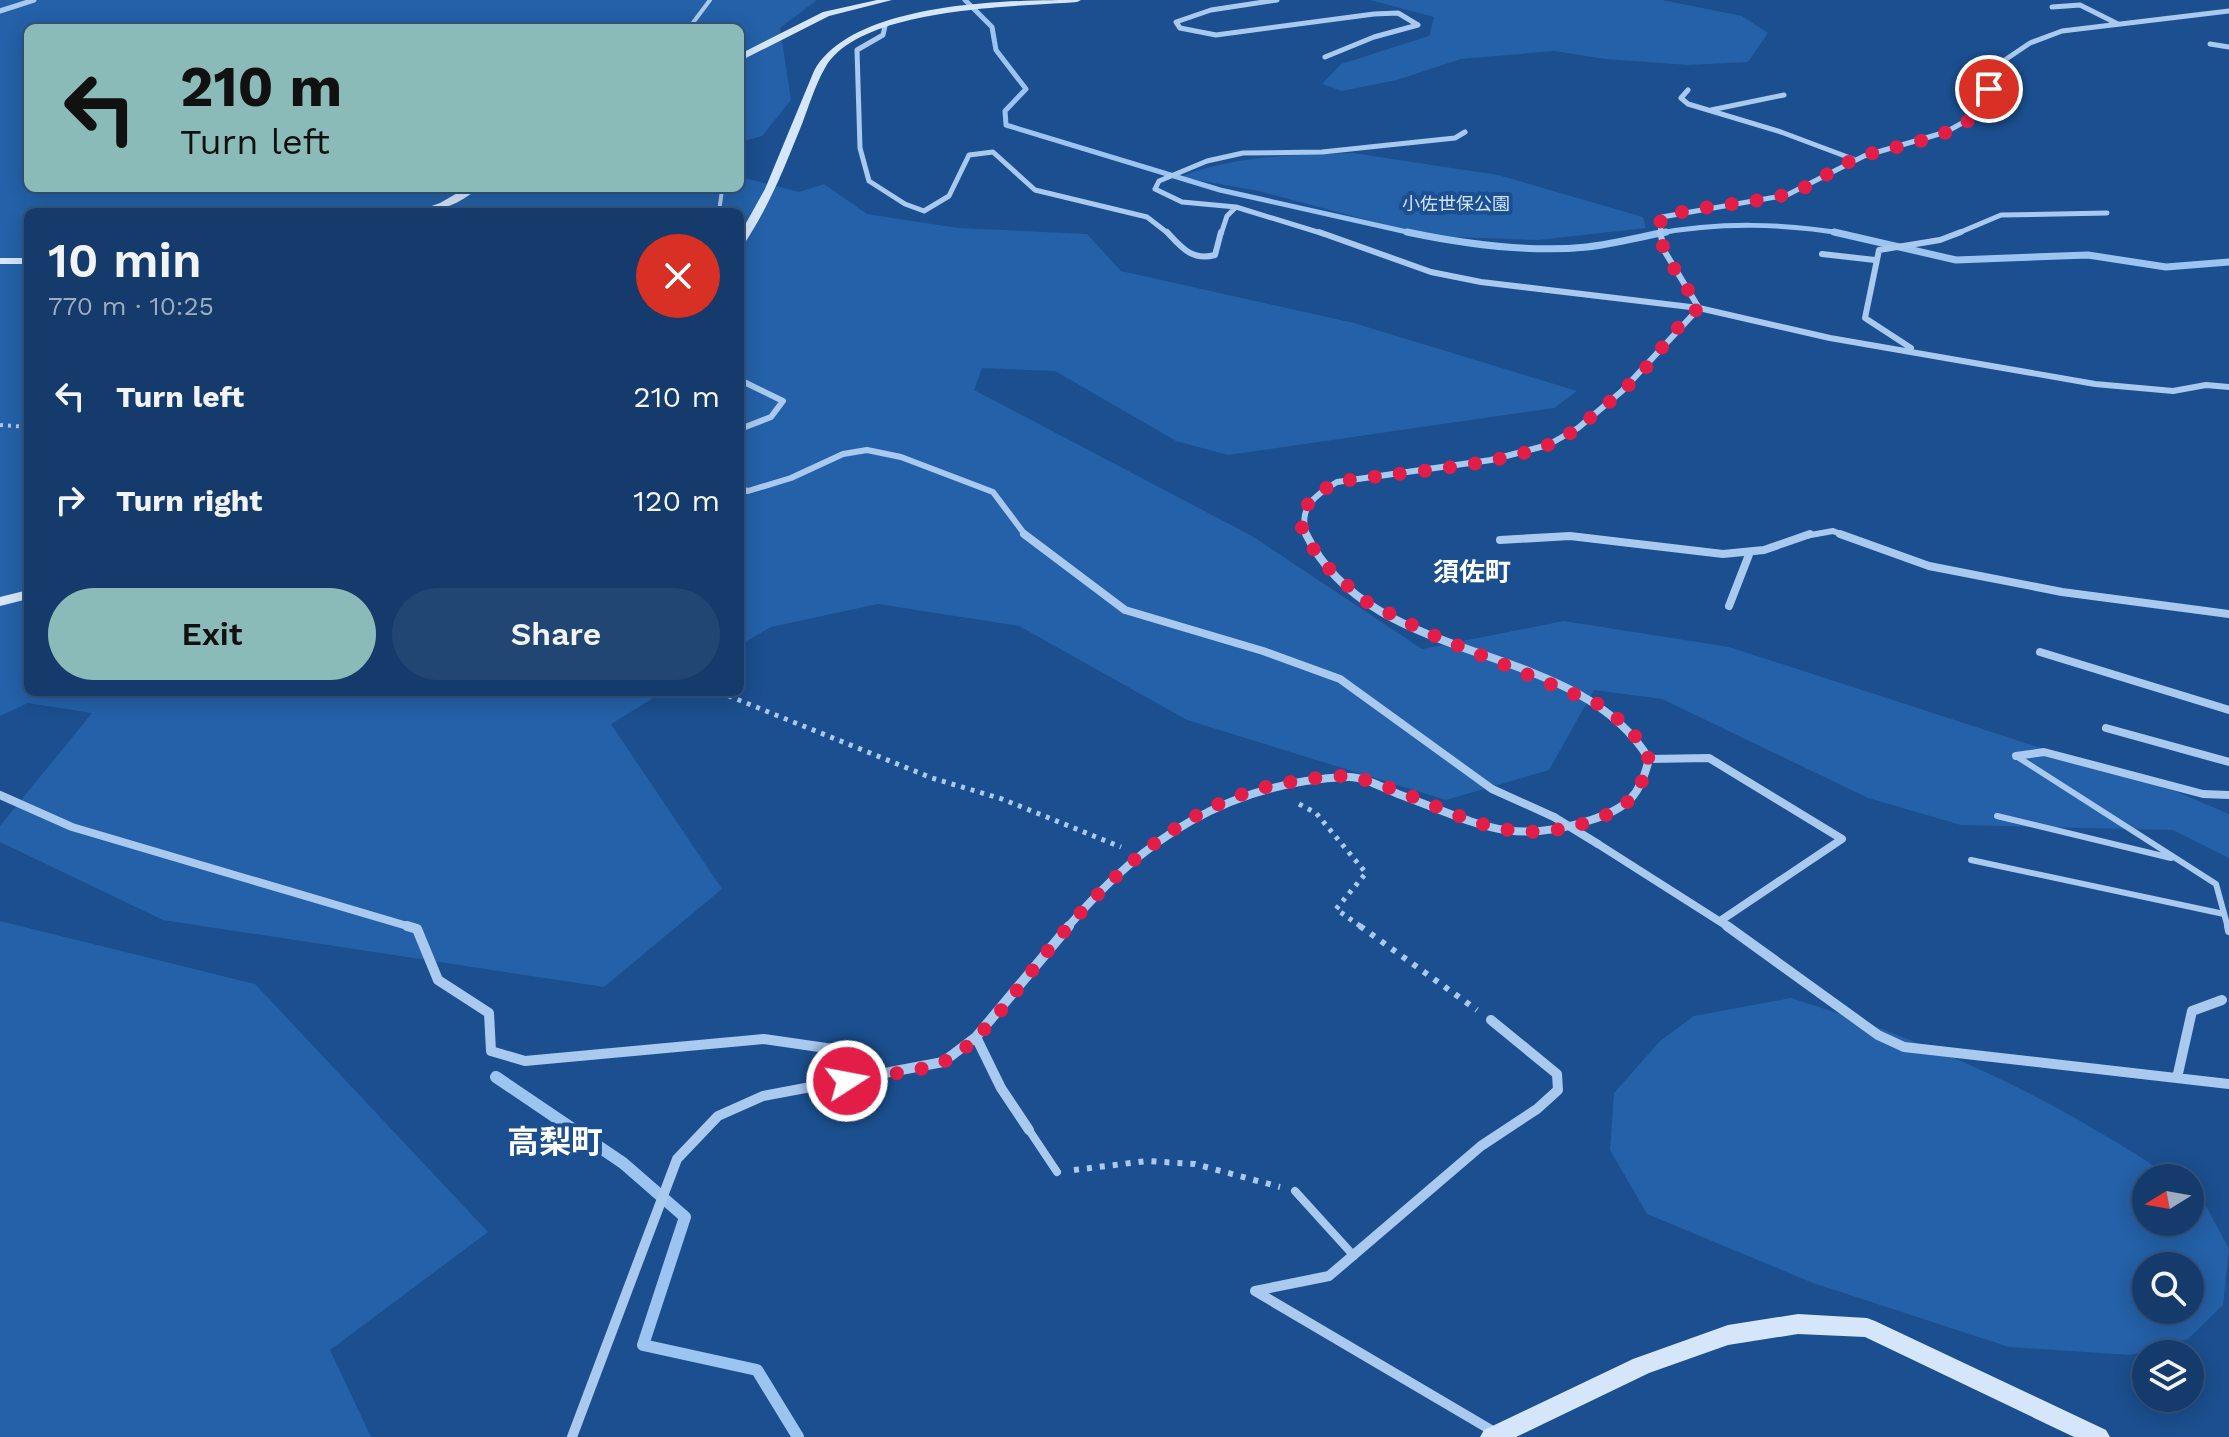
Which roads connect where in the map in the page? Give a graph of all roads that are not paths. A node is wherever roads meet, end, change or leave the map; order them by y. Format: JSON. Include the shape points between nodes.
{"nodes":[{"id":1,"x":34,"y":0,"type":"edge"},
{"id":2,"x":710,"y":0,"type":"edge"},
{"id":3,"x":888,"y":0,"type":"edge"},
{"id":4,"x":1077,"y":0,"type":"edge"},
{"id":5,"x":1277,"y":0,"type":"edge"},
{"id":6,"x":2052,"y":7,"type":"dead end"},
{"id":7,"x":0,"y":11,"type":"edge"},
{"id":8,"x":2229,"y":11,"type":"edge"},
{"id":9,"x":2217,"y":12,"type":"junction"},
{"id":10,"x":2229,"y":18,"type":"edge"},
{"id":11,"x":692,"y":24,"type":"edge"},
{"id":12,"x":2119,"y":24,"type":"junction"},
{"id":13,"x":885,"y":26,"type":"junction"},
{"id":14,"x":2210,"y":44,"type":"dead end"},
{"id":15,"x":2229,"y":47,"type":"edge"},
{"id":16,"x":744,"y":56,"type":"edge"},
{"id":17,"x":1325,"y":57,"type":"dead end"},
{"id":18,"x":1688,"y":90,"type":"dead end"},
{"id":19,"x":1784,"y":95,"type":"dead end"},
{"id":20,"x":1710,"y":110,"type":"junction"},
{"id":21,"x":1465,"y":132,"type":"dead end"},
{"id":22,"x":1854,"y":160,"type":"junction"},
{"id":23,"x":466,"y":192,"type":"edge"},
{"id":24,"x":1236,"y":207,"type":"junction"},
{"id":25,"x":434,"y":208,"type":"edge"},
{"id":26,"x":2107,"y":213,"type":"dead end"},
{"id":27,"x":744,"y":235,"type":"edge"},
{"id":28,"x":1822,"y":254,"type":"dead end"},
{"id":29,"x":1875,"y":260,"type":"junction"},
{"id":30,"x":0,"y":261,"type":"edge"},
{"id":31,"x":24,"y":261,"type":"edge"},
{"id":32,"x":1699,"y":308,"type":"junction"},
{"id":33,"x":1916,"y":352,"type":"junction"},
{"id":34,"x":744,"y":382,"type":"edge"},
{"id":35,"x":2229,"y":387,"type":"edge"},
{"id":36,"x":744,"y":427,"type":"edge"},
{"id":37,"x":744,"y":490,"type":"edge"},
{"id":38,"x":1500,"y":540,"type":"dead end"},
{"id":39,"x":1750,"y":552,"type":"junction"},
{"id":40,"x":24,"y":595,"type":"edge"},
{"id":41,"x":0,"y":602,"type":"edge"},
{"id":42,"x":1729,"y":606,"type":"dead end"},
{"id":43,"x":2229,"y":614,"type":"edge"},
{"id":44,"x":2040,"y":652,"type":"dead end"},
{"id":45,"x":2229,"y":710,"type":"edge"},
{"id":46,"x":2106,"y":728,"type":"dead end"},
{"id":47,"x":2016,"y":756,"type":"joint"},
{"id":48,"x":1649,"y":759,"type":"junction"},
{"id":49,"x":2229,"y":762,"type":"edge"},
{"id":50,"x":0,"y":795,"type":"edge"},
{"id":51,"x":2229,"y":795,"type":"edge"},
{"id":52,"x":1997,"y":816,"type":"dead end"},
{"id":53,"x":1971,"y":860,"type":"dead end"},
{"id":54,"x":2179,"y":860,"type":"junction"},
{"id":55,"x":2224,"y":914,"type":"junction"},
{"id":56,"x":1720,"y":921,"type":"junction"},
{"id":57,"x":2229,"y":931,"type":"edge"},
{"id":58,"x":2222,"y":1000,"type":"dead end"},
{"id":59,"x":1491,"y":1020,"type":"road end"},
{"id":60,"x":976,"y":1037,"type":"junction"},
{"id":61,"x":2177,"y":1078,"type":"junction"},
{"id":62,"x":847,"y":1081,"type":"junction"},
{"id":63,"x":2229,"y":1084,"type":"edge"},
{"id":64,"x":1029,"y":1130,"type":"joint"},
{"id":65,"x":1057,"y":1172,"type":"road end"},
{"id":66,"x":1295,"y":1191,"type":"road end"},
{"id":67,"x":1354,"y":1256,"type":"junction"},
{"id":68,"x":1498,"y":1436,"type":"edge"},
{"id":69,"x":572,"y":1437,"type":"edge"},
{"id":70,"x":2098,"y":1437,"type":"edge"}],
"edges":[{"from":1,"to":7,"type":"street"},
{"from":2,"to":11,"type":"lane"},
{"from":3,"to":16,"type":"street","via":[[826,14]]},
{"from":4,"to":13,"type":"street","via":[[963,10]]},
{"from":5,"to":17,"type":"street","via":[[1211,10],[1176,22],[1180,28],[1216,35],[1374,14],[1398,13],[1418,25]]},
{"from":6,"to":12,"type":"street","via":[[2080,5]]},
{"from":8,"to":9,"type":"street"},
{"from":9,"to":10,"type":"street"},
{"from":9,"to":12,"type":"street"},
{"from":12,"to":22,"type":"street","via":[[2062,31],[2030,43],[1996,66],[1982,112],[1946,132]]},
{"from":13,"to":24,"type":"street","via":[[883,35],[857,50],[860,148],[869,181],[905,204],[924,211],[948,201],[969,155],[981,151],[993,152],[1035,190],[1156,221],[1196,258],[1215,255],[1224,223]]},
{"from":13,"to":27,"type":"street","via":[[854,39],[825,61]]},
{"from":14,"to":15,"type":"street"},
{"from":18,"to":20,"type":"street","via":[[1681,98]]},
{"from":19,"to":20,"type":"street"},
{"from":20,"to":22,"type":"street"},
{"from":21,"to":24,"type":"street","via":[[1455,138],[1322,152],[1243,153],[1181,172],[1155,189],[1162,196]]},
{"from":22,"to":32,"type":"street","via":[[1787,195],[1662,217],[1665,251]]},
{"from":23,"to":25,"type":"street"},
{"from":24,"to":32,"type":"street","via":[[1431,272]]},
{"from":26,"to":29,"type":"street","via":[[2001,215],[1956,235],[1879,250]]},
{"from":28,"to":29,"type":"street"},
{"from":29,"to":33,"type":"street","via":[[1865,318]]},
{"from":30,"to":31,"type":"street"},
{"from":32,"to":33,"type":"street"},
{"from":32,"to":48,"type":"street","via":[[1679,322],[1639,376],[1567,435],[1502,457],[1337,482],[1316,494],[1302,512],[1302,532],[1323,563],[1363,600],[1598,704],[1630,728]]},
{"from":33,"to":35,"type":"street","via":[[2095,384],[2173,391]]},
{"from":34,"to":36,"type":"street","via":[[783,401],[771,417]]},
{"from":37,"to":56,"type":"street","bridge":true,"via":[[867,450],[901,457],[993,492],[1019,530],[1125,610],[1340,679],[1492,789],[1554,817]]},
{"from":38,"to":39,"type":"street","via":[[1570,536],[1723,554]]},
{"from":39,"to":42,"type":"street"},
{"from":39,"to":43,"type":"street","via":[[1833,531],[1929,566],[2062,592]]},
{"from":40,"to":41,"type":"street"},
{"from":44,"to":45,"type":"street"},
{"from":46,"to":49,"type":"street"},
{"from":47,"to":51,"type":"street","via":[[2044,752],[2203,794]]},
{"from":47,"to":54,"type":"lane"},
{"from":48,"to":56,"type":"street","via":[[1709,758],[1842,839]]},
{"from":48,"to":60,"type":"street","via":[[1642,788],[1613,813],[1532,834],[1497,830],[1351,776],[1269,786],[1187,820],[1140,855],[1086,906]]},
{"from":50,"to":62,"type":"street","via":[[72,827],[417,929],[438,980],[489,1013],[491,1051],[525,1061],[764,1039],[833,1049]]},
{"from":52,"to":54,"type":"lane"},
{"from":53,"to":55,"type":"lane"},
{"from":54,"to":55,"type":"lane","via":[[2216,884]]},
{"from":55,"to":57,"type":"lane"},
{"from":56,"to":61,"type":"street","via":[[1878,1035],[1904,1047]]},
{"from":58,"to":61,"type":"street","via":[[2192,1011]]},
{"from":59,"to":67,"type":"street","via":[[1557,1074],[1558,1090],[1481,1146]]},
{"from":60,"to":62,"type":"street","via":[[943,1062]]},
{"from":60,"to":64,"type":"street"},
{"from":61,"to":63,"type":"street"},
{"from":62,"to":69,"type":"street","via":[[763,1096],[718,1116],[677,1159]]},
{"from":64,"to":65,"type":"lane"},
{"from":66,"to":67,"type":"lane"},
{"from":67,"to":68,"type":"street","via":[[1329,1276],[1255,1291]]},
{"from":68,"to":70,"type":"street","via":[[1641,1366],[1728,1335],[1798,1324],[1867,1328]]}]}
